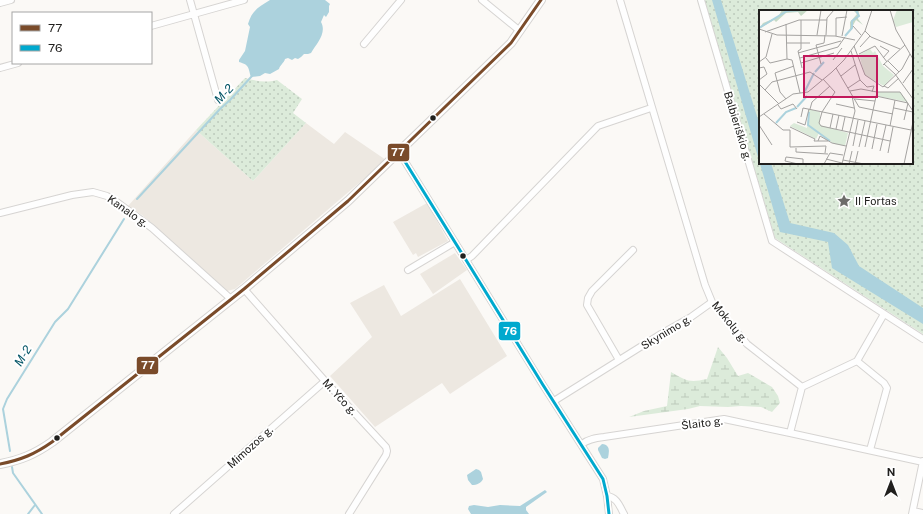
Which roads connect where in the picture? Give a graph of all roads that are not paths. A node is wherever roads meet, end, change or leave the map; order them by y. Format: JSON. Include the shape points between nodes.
{"nodes":[{"id":1,"x":11,"y":0,"type":"edge"},
{"id":2,"x":190,"y":0,"type":"edge"},
{"id":3,"x":244,"y":0,"type":"edge"},
{"id":4,"x":401,"y":0,"type":"edge"},
{"id":5,"x":482,"y":0,"type":"edge"},
{"id":6,"x":541,"y":0,"type":"edge"},
{"id":7,"x":620,"y":0,"type":"edge"},
{"id":8,"x":701,"y":0,"type":"edge"},
{"id":9,"x":0,"y":3,"type":"edge"},
{"id":10,"x":194,"y":14,"type":"junction"},
{"id":11,"x":152,"y":26,"type":"edge"},
{"id":12,"x":520,"y":31,"type":"junction"},
{"id":13,"x":364,"y":44,"type":"dead end"},
{"id":14,"x":14,"y":64,"type":"edge"},
{"id":15,"x":0,"y":68,"type":"edge"},
{"id":16,"x":218,"y":100,"type":"dead end"},
{"id":17,"x":651,"y":108,"type":"junction"},
{"id":18,"x":399,"y":152,"type":"junction"},
{"id":19,"x":0,"y":212,"type":"edge"},
{"id":20,"x":455,"y":242,"type":"junction"},
{"id":21,"x":633,"y":250,"type":"dead end"},
{"id":22,"x":466,"y":260,"type":"junction"},
{"id":23,"x":408,"y":270,"type":"dead end"},
{"id":24,"x":244,"y":289,"type":"junction"},
{"id":25,"x":231,"y":298,"type":"junction"},
{"id":26,"x":712,"y":302,"type":"junction"},
{"id":27,"x":884,"y":314,"type":"junction"},
{"id":28,"x":923,"y":339,"type":"edge"},
{"id":29,"x":619,"y":360,"type":"junction"},
{"id":30,"x":857,"y":361,"type":"junction"},
{"id":31,"x":325,"y":381,"type":"junction"},
{"id":32,"x":802,"y":387,"type":"junction"},
{"id":33,"x":554,"y":401,"type":"junction"},
{"id":34,"x":790,"y":432,"type":"junction"},
{"id":35,"x":582,"y":444,"type":"junction"},
{"id":36,"x":870,"y":450,"type":"junction"},
{"id":37,"x":923,"y":462,"type":"edge"},
{"id":38,"x":0,"y":464,"type":"edge"},
{"id":39,"x":608,"y":496,"type":"junction"},
{"id":40,"x":913,"y":512,"type":"edge"},
{"id":41,"x":923,"y":513,"type":"edge"},
{"id":42,"x":174,"y":514,"type":"edge"},
{"id":43,"x":350,"y":514,"type":"edge"},
{"id":44,"x":609,"y":514,"type":"edge"},
{"id":45,"x":624,"y":514,"type":"edge"}],
"edges":[{"from":1,"to":9,"type":"street"},
{"from":2,"to":10,"type":"street"},
{"from":3,"to":10,"type":"street"},
{"from":4,"to":13,"type":"street"},
{"from":5,"to":12,"type":"street"},
{"from":6,"to":12,"type":"main road"},
{"from":7,"to":17,"type":"street","name":"Mokolų g."},
{"from":8,"to":27,"type":"street","name":"Balbieriškio g.","via":[[772,241]]},
{"from":10,"to":11,"type":"street"},
{"from":10,"to":16,"type":"street"},
{"from":12,"to":18,"type":"main road","via":[[511,43]]},
{"from":14,"to":15,"type":"street"},
{"from":17,"to":22,"type":"street","via":[[598,126]]},
{"from":17,"to":26,"type":"street","name":"Mokolų g."},
{"from":18,"to":20,"type":"street"},
{"from":18,"to":24,"type":"main road","via":[[348,201]]},
{"from":19,"to":25,"type":"street","name":"Kanalo g.","via":[[72,194],[93,192],[107,196],[152,228]]},
{"from":20,"to":22,"type":"street"},
{"from":20,"to":23,"type":"street"},
{"from":21,"to":29,"type":"street","via":[[592,291],[587,305]]},
{"from":22,"to":33,"type":"street"},
{"from":24,"to":25,"type":"main road"},
{"from":24,"to":31,"type":"street","name":"M. Yčo g."},
{"from":25,"to":38,"type":"main road","via":[[52,442],[26,457]]},
{"from":26,"to":29,"type":"street","name":"Skynimo g."},
{"from":26,"to":32,"type":"street","name":"Mokolų g.","via":[[747,344]]},
{"from":27,"to":28,"type":"street","name":"Balbieriškio g."},
{"from":27,"to":30,"type":"street"},
{"from":29,"to":33,"type":"street","name":"Skynimo g."},
{"from":30,"to":32,"type":"street"},
{"from":30,"to":36,"type":"street","via":[[887,388]]},
{"from":31,"to":42,"type":"street","name":"Mimozos g."},
{"from":31,"to":43,"type":"street","name":"M. Yčo g.","via":[[387,451]]},
{"from":32,"to":34,"type":"street"},
{"from":33,"to":35,"type":"street"},
{"from":34,"to":35,"type":"street","name":"Šlaito g.","via":[[724,419],[604,437]]},
{"from":34,"to":36,"type":"street","name":"Šlaito g."},
{"from":35,"to":39,"type":"street","via":[[603,479]]},
{"from":36,"to":37,"type":"street"},
{"from":37,"to":40,"type":"street"},
{"from":39,"to":44,"type":"street"},
{"from":39,"to":45,"type":"street","via":[[616,499]]},
{"from":40,"to":41,"type":"street"}]}
